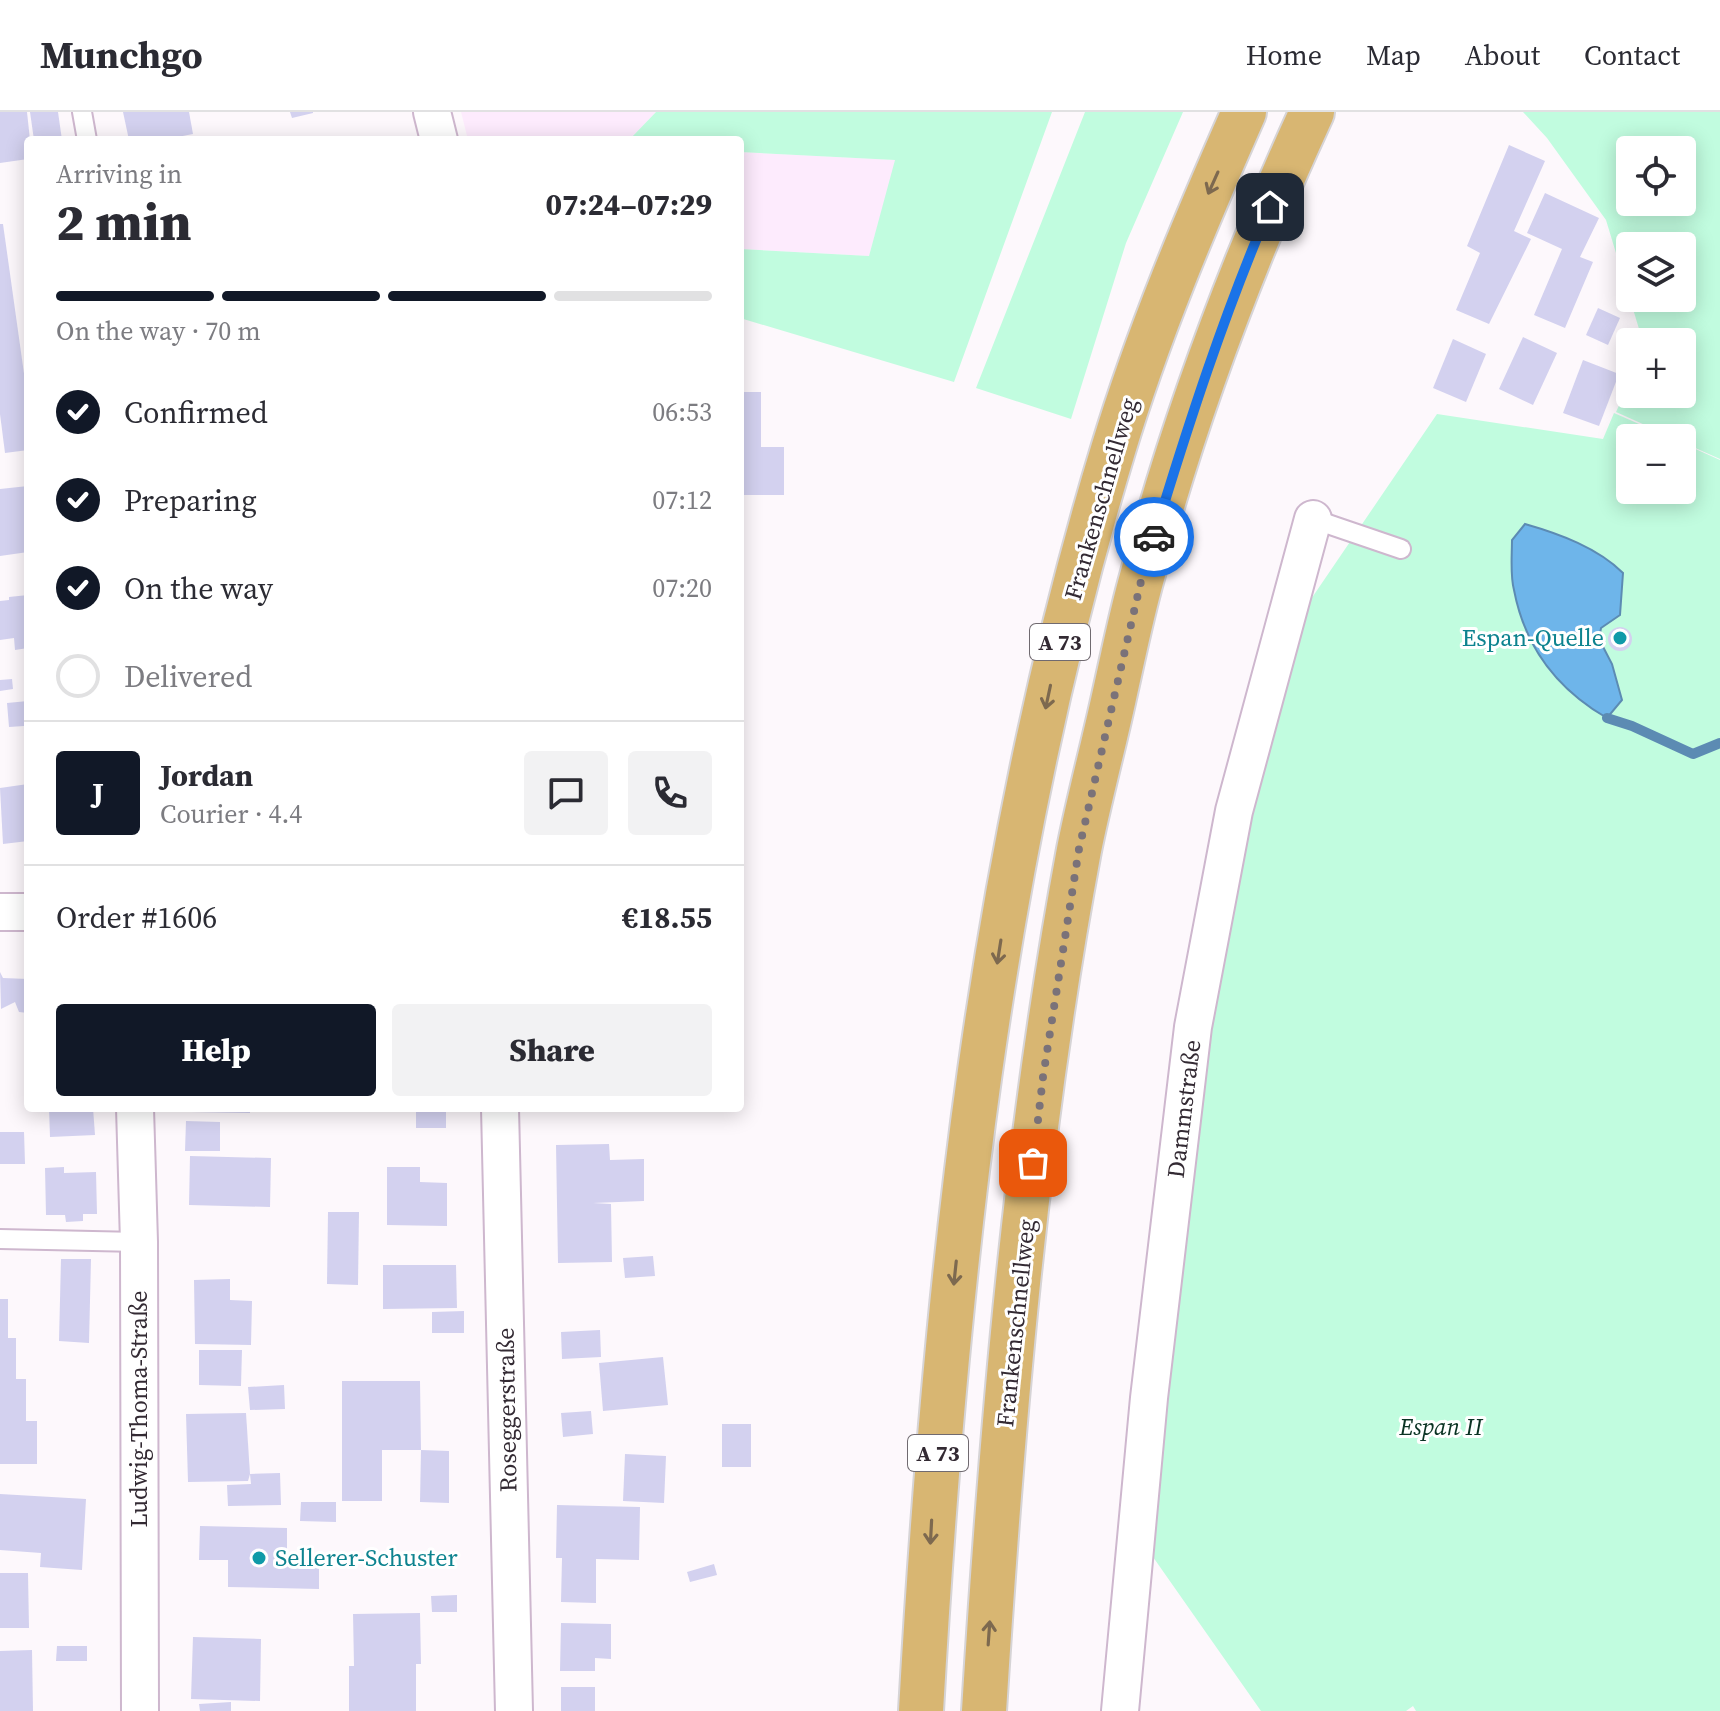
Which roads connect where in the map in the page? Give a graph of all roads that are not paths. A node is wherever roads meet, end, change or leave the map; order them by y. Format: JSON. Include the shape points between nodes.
{"nodes":[{"id":1,"x":82,"y":112,"type":"edge"},
{"id":2,"x":432,"y":112,"type":"edge"},
{"id":3,"x":1244,"y":112,"type":"edge"},
{"id":4,"x":1312,"y":112,"type":"edge"},
{"id":5,"x":86,"y":136,"type":"edge"},
{"id":6,"x":438,"y":136,"type":"edge"},
{"id":7,"x":1313,"y":519,"type":"joint"},
{"id":8,"x":1401,"y":549,"type":"dead end"},
{"id":9,"x":0,"y":912,"type":"edge"},
{"id":10,"x":24,"y":912,"type":"edge"},
{"id":11,"x":135,"y":1112,"type":"edge"},
{"id":12,"x":500,"y":1112,"type":"edge"},
{"id":13,"x":0,"y":1239,"type":"edge"},
{"id":14,"x":139,"y":1242,"type":"junction"},
{"id":15,"x":140,"y":1711,"type":"edge"},
{"id":16,"x":514,"y":1711,"type":"edge"},
{"id":17,"x":921,"y":1711,"type":"edge"},
{"id":18,"x":984,"y":1711,"type":"edge"},
{"id":19,"x":1120,"y":1711,"type":"edge"}],
"edges":[{"from":1,"to":5,"type":"lane"},
{"from":2,"to":6,"type":"street"},
{"from":3,"to":17,"type":"highway","name":"Frankenschnellweg","number":"A 73","one_way":true,"via":[[1171,284],[1113,448],[1059,645],[1017,838],[963,1195],[933,1504]]},
{"from":18,"to":4,"type":"highway","name":"Frankenschnellweg","number":"A 73","one_way":true,"via":[[1016,1307],[1043,1077],[1079,849],[1142,577],[1181,445],[1258,234]]},
{"from":7,"to":8,"type":"lane"},
{"from":7,"to":19,"type":"street","name":"Dammstraße","via":[[1234,811],[1193,1027],[1149,1398]]},
{"from":9,"to":10,"type":"street"},
{"from":11,"to":14,"type":"street","name":"Ludwig-Thoma-Straße"},
{"from":12,"to":16,"type":"street","name":"Roseggerstraße"},
{"from":13,"to":14,"type":"lane"},
{"from":14,"to":15,"type":"street","name":"Ludwig-Thoma-Straße"}]}
